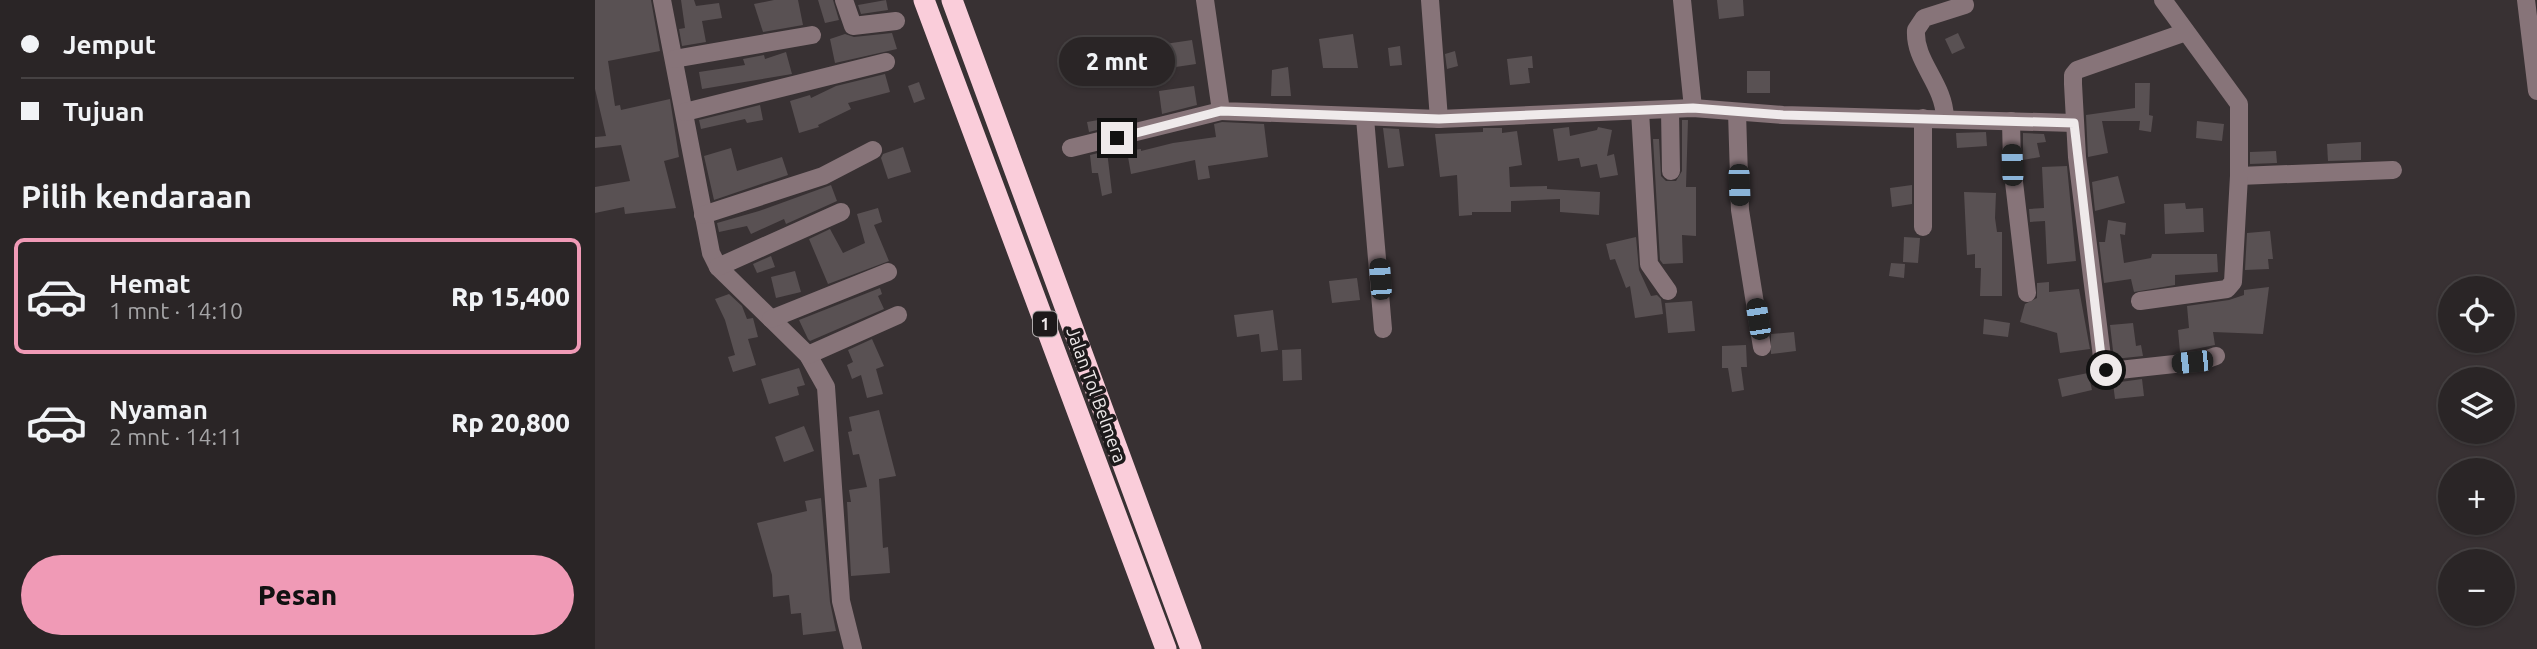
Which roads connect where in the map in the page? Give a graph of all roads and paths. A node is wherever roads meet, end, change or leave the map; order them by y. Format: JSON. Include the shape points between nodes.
{"nodes":[{"id":1,"x":662,"y":0,"type":"edge"},
{"id":2,"x":844,"y":0,"type":"edge"},
{"id":3,"x":924,"y":0,"type":"edge"},
{"id":4,"x":952,"y":0,"type":"edge"},
{"id":5,"x":1205,"y":0,"type":"edge"},
{"id":6,"x":1430,"y":0,"type":"edge"},
{"id":7,"x":1682,"y":0,"type":"edge"},
{"id":8,"x":2163,"y":0,"type":"edge"},
{"id":9,"x":2526,"y":0,"type":"edge"},
{"id":10,"x":1965,"y":5,"type":"dead end"},
{"id":11,"x":896,"y":20,"type":"dead end"},
{"id":12,"x":2186,"y":32,"type":"junction"},
{"id":13,"x":812,"y":35,"type":"dead end"},
{"id":14,"x":674,"y":59,"type":"junction"},
{"id":15,"x":886,"y":62,"type":"dead end"},
{"id":16,"x":2537,"y":91,"type":"edge"},
{"id":17,"x":1693,"y":108,"type":"junction"},
{"id":18,"x":1670,"y":110,"type":"junction"},
{"id":19,"x":1221,"y":111,"type":"junction"},
{"id":20,"x":1640,"y":111,"type":"junction"},
{"id":21,"x":685,"y":112,"type":"junction"},
{"id":22,"x":1737,"y":112,"type":"junction"},
{"id":23,"x":1365,"y":118,"type":"junction"},
{"id":24,"x":1923,"y":118,"type":"junction"},
{"id":25,"x":1945,"y":118,"type":"junction"},
{"id":26,"x":1439,"y":119,"type":"junction"},
{"id":27,"x":2011,"y":121,"type":"junction"},
{"id":28,"x":2074,"y":123,"type":"junction"},
{"id":29,"x":1071,"y":148,"type":"dead end"},
{"id":30,"x":873,"y":150,"type":"dead end"},
{"id":31,"x":2393,"y":170,"type":"dead end"},
{"id":32,"x":1671,"y":171,"type":"dead end"},
{"id":33,"x":2239,"y":176,"type":"junction"},
{"id":34,"x":841,"y":212,"type":"dead end"},
{"id":35,"x":703,"y":215,"type":"junction"},
{"id":36,"x":1923,"y":227,"type":"dead end"},
{"id":37,"x":718,"y":267,"type":"junction"},
{"id":38,"x":888,"y":272,"type":"dead end"},
{"id":39,"x":1668,"y":290,"type":"dead end"},
{"id":40,"x":2027,"y":293,"type":"dead end"},
{"id":41,"x":2140,"y":301,"type":"dead end"},
{"id":42,"x":898,"y":315,"type":"dead end"},
{"id":43,"x":771,"y":319,"type":"junction"},
{"id":44,"x":1383,"y":329,"type":"dead end"},
{"id":45,"x":1762,"y":347,"type":"dead end"},
{"id":46,"x":808,"y":355,"type":"junction"},
{"id":47,"x":2216,"y":356,"type":"dead end"},
{"id":48,"x":853,"y":649,"type":"edge"},
{"id":49,"x":1166,"y":649,"type":"edge"},
{"id":50,"x":1191,"y":649,"type":"edge"}],
"edges":[{"from":1,"to":14,"type":"street"},
{"from":2,"to":11,"type":"street","via":[[853,26]]},
{"from":3,"to":49,"type":"highway","name":"Jalan Tol Belmera","number":"1"},
{"from":4,"to":50,"type":"highway","name":"Jalan Tol Belmera","number":"1"},
{"from":5,"to":19,"type":"street"},
{"from":6,"to":26,"type":"street"},
{"from":7,"to":17,"type":"street"},
{"from":8,"to":12,"type":"street"},
{"from":9,"to":16,"type":"street"},
{"from":10,"to":25,"type":"street","via":[[1924,18],[1916,30],[1919,52],[1944,98]]},
{"from":12,"to":28,"type":"street","via":[[2077,70],[2073,75]]},
{"from":12,"to":33,"type":"street","via":[[2238,101]]},
{"from":13,"to":14,"type":"street"},
{"from":14,"to":21,"type":"street"},
{"from":15,"to":21,"type":"street"},
{"from":17,"to":18,"type":"street"},
{"from":17,"to":22,"type":"street"},
{"from":18,"to":20,"type":"street"},
{"from":18,"to":32,"type":"street"},
{"from":19,"to":23,"type":"street"},
{"from":19,"to":29,"type":"street"},
{"from":20,"to":26,"type":"street"},
{"from":20,"to":39,"type":"street","via":[[1649,264]]},
{"from":21,"to":35,"type":"street"},
{"from":22,"to":24,"type":"street"},
{"from":22,"to":45,"type":"street","via":[[1740,210]]},
{"from":23,"to":26,"type":"street"},
{"from":23,"to":44,"type":"street"},
{"from":24,"to":25,"type":"street"},
{"from":24,"to":36,"type":"street"},
{"from":25,"to":27,"type":"street"},
{"from":27,"to":28,"type":"street"},
{"from":27,"to":40,"type":"street"},
{"from":28,"to":47,"type":"street","via":[[2102,365],[2110,371]]},
{"from":30,"to":35,"type":"street","via":[[823,176]]},
{"from":31,"to":33,"type":"street"},
{"from":33,"to":41,"type":"street","via":[[2233,282],[2227,289]]},
{"from":34,"to":37,"type":"street"},
{"from":35,"to":37,"type":"street"},
{"from":37,"to":43,"type":"street"},
{"from":38,"to":43,"type":"street"},
{"from":42,"to":46,"type":"street"},
{"from":43,"to":46,"type":"street"},
{"from":46,"to":48,"type":"street","via":[[829,400],[841,601]]}]}
